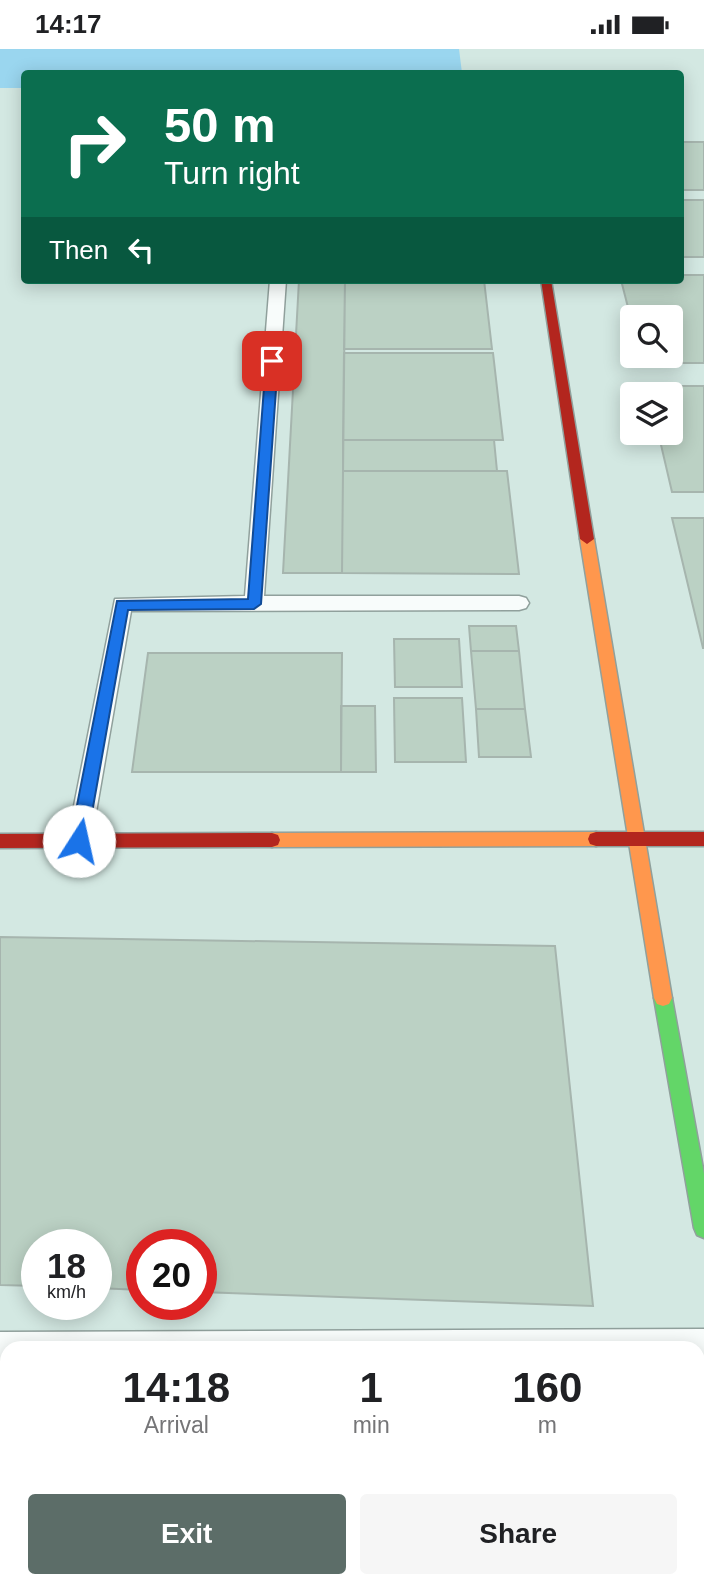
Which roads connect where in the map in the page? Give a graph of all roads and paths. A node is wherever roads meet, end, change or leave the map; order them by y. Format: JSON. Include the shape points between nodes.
{"nodes":[{"id":1,"x":278,"y":284,"type":"edge"},
{"id":2,"x":547,"y":284,"type":"edge"},
{"id":3,"x":519,"y":603,"type":"dead end"},
{"id":4,"x":254,"y":604,"type":"junction"},
{"id":5,"x":635,"y":839,"type":"junction"},
{"id":6,"x":704,"y":839,"type":"edge"},
{"id":7,"x":0,"y":841,"type":"edge"},
{"id":8,"x":79,"y":841,"type":"junction"},
{"id":9,"x":704,"y":1228,"type":"edge"}],
"edges":[{"from":1,"to":4,"type":"lane"},
{"from":2,"to":5,"type":"street"},
{"from":3,"to":4,"type":"lane"},
{"from":4,"to":8,"type":"lane","via":[[122,604]]},
{"from":5,"to":6,"type":"street"},
{"from":5,"to":8,"type":"street"},
{"from":5,"to":9,"type":"street"},
{"from":7,"to":8,"type":"street"}]}
